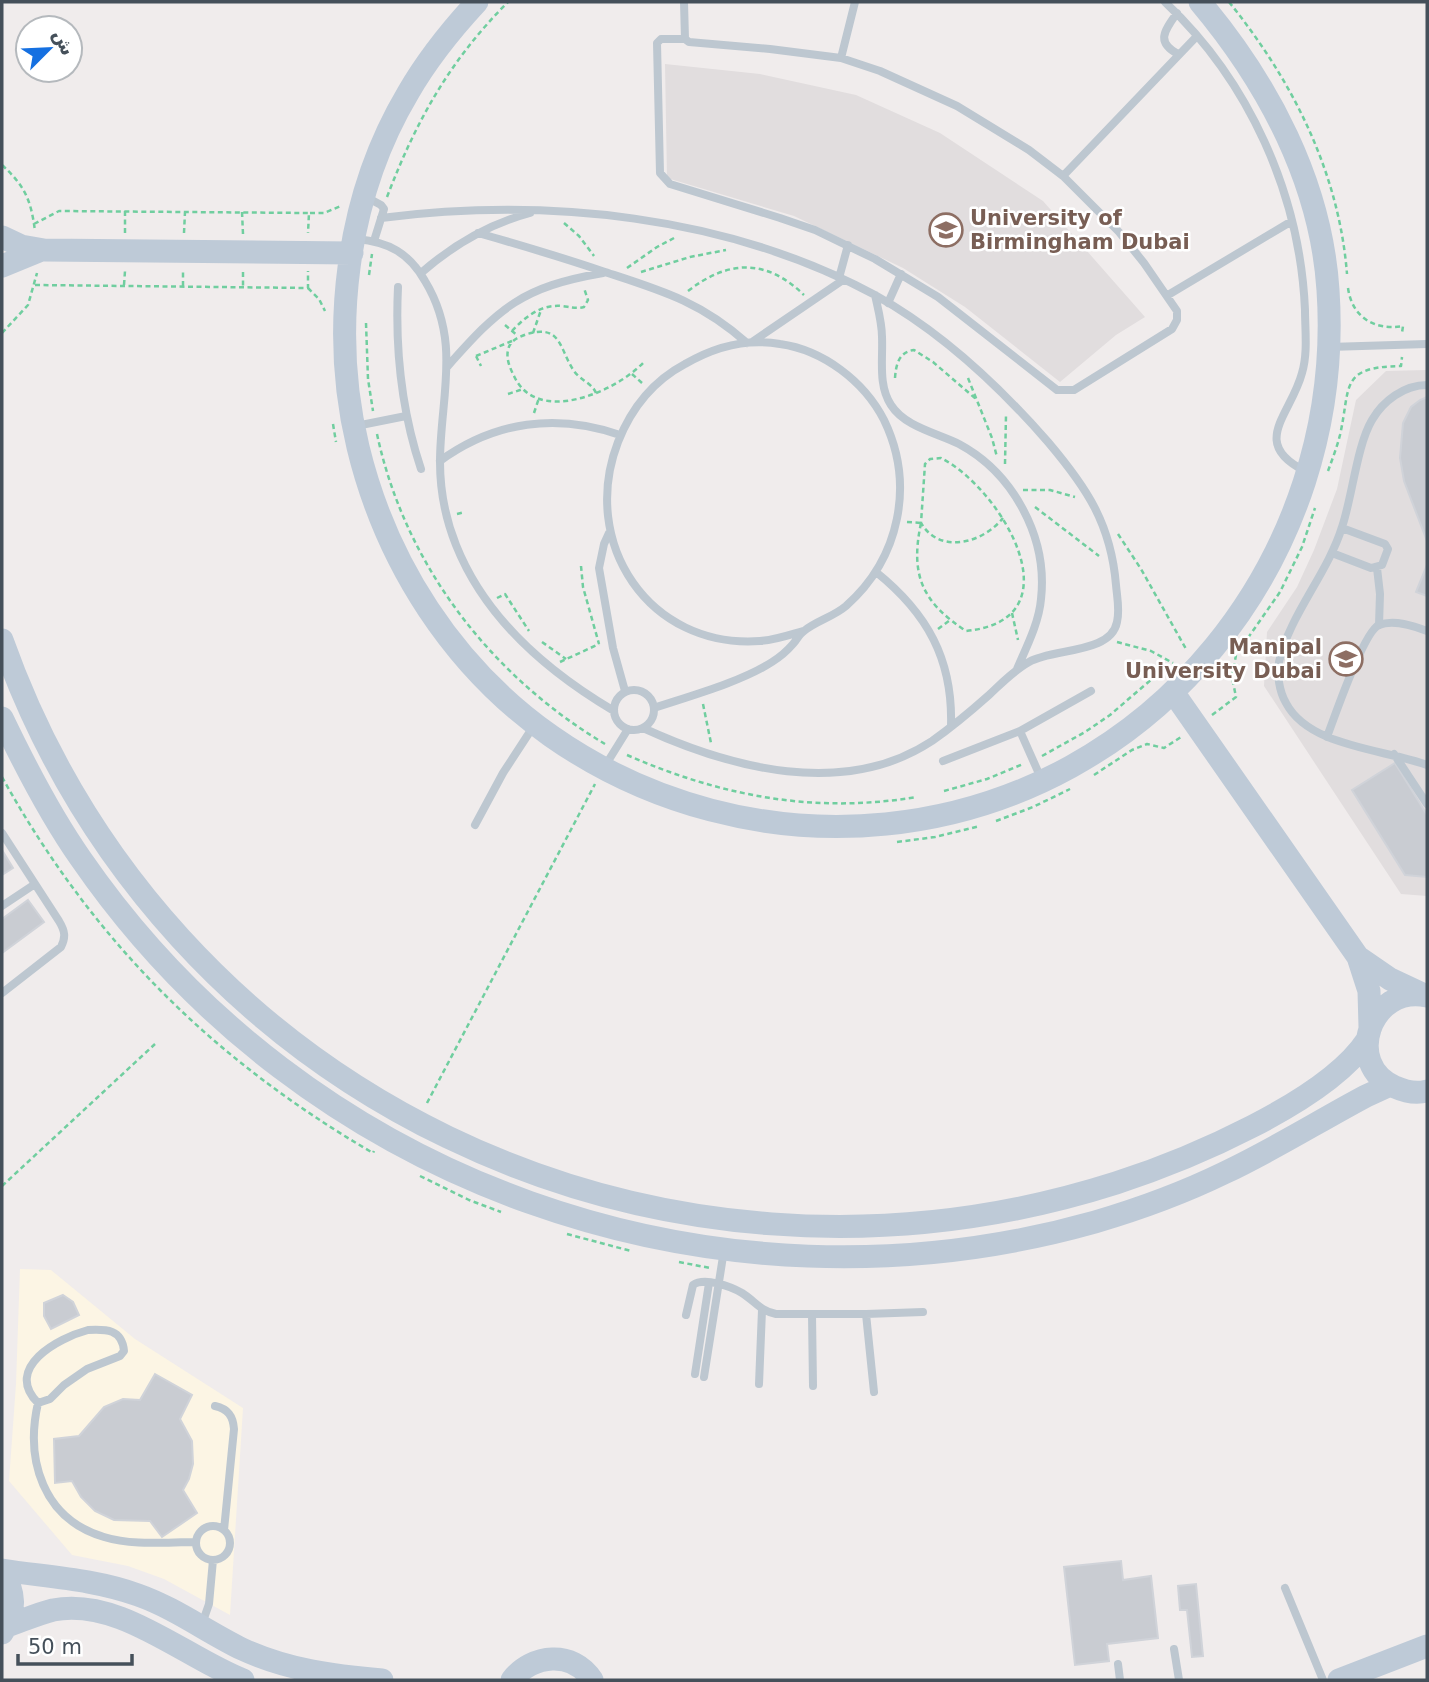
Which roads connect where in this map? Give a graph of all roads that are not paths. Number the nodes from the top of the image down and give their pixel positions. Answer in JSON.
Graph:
{"nodes":[{"id":1,"x":477,"y":2,"type":"edge"},
{"id":2,"x":684,"y":2,"type":"edge"},
{"id":3,"x":855,"y":2,"type":"edge"},
{"id":4,"x":1165,"y":2,"type":"edge"},
{"id":5,"x":1200,"y":2,"type":"edge"},
{"id":6,"x":1177,"y":13,"type":"junction"},
{"id":7,"x":1198,"y":36,"type":"junction"},
{"id":8,"x":685,"y":39,"type":"junction"},
{"id":9,"x":1178,"y":54,"type":"junction"},
{"id":10,"x":841,"y":58,"type":"junction"},
{"id":11,"x":1063,"y":176,"type":"junction"},
{"id":12,"x":374,"y":202,"type":"junction"},
{"id":13,"x":543,"y":211,"type":"junction"},
{"id":14,"x":381,"y":218,"type":"junction"},
{"id":15,"x":1292,"y":221,"type":"junction"},
{"id":16,"x":478,"y":233,"type":"junction"},
{"id":17,"x":2,"y":237,"type":"edge"},
{"id":18,"x":360,"y":244,"type":"junction"},
{"id":19,"x":848,"y":245,"type":"junction"},
{"id":20,"x":40,"y":250,"type":"junction"},
{"id":21,"x":2,"y":266,"type":"edge"},
{"id":22,"x":606,"y":272,"type":"junction"},
{"id":23,"x":421,"y":273,"type":"junction"},
{"id":24,"x":901,"y":274,"type":"junction"},
{"id":25,"x":841,"y":279,"type":"junction"},
{"id":26,"x":398,"y":287,"type":"dead end"},
{"id":27,"x":876,"y":295,"type":"junction"},
{"id":28,"x":1168,"y":295,"type":"junction"},
{"id":29,"x":888,"y":303,"type":"junction"},
{"id":30,"x":749,"y":342,"type":"junction"},
{"id":31,"x":1427,"y":344,"type":"edge"},
{"id":32,"x":1329,"y":348,"type":"junction"},
{"id":33,"x":447,"y":367,"type":"junction"},
{"id":34,"x":1427,"y":385,"type":"edge"},
{"id":35,"x":406,"y":416,"type":"junction"},
{"id":36,"x":353,"y":426,"type":"junction"},
{"id":37,"x":621,"y":435,"type":"junction"},
{"id":38,"x":440,"y":461,"type":"junction"},
{"id":39,"x":421,"y":469,"type":"dead end"},
{"id":40,"x":1317,"y":473,"type":"junction"},
{"id":41,"x":1342,"y":528,"type":"junction"},
{"id":42,"x":609,"y":533,"type":"junction"},
{"id":43,"x":1332,"y":553,"type":"junction"},
{"id":44,"x":1377,"y":568,"type":"junction"},
{"id":45,"x":876,"y":572,"type":"junction"},
{"id":46,"x":1379,"y":625,"type":"junction"},
{"id":47,"x":803,"y":631,"type":"junction"},
{"id":48,"x":1427,"y":631,"type":"edge"},
{"id":49,"x":2,"y":640,"type":"edge"},
{"id":50,"x":1017,"y":670,"type":"junction"},
{"id":51,"x":1181,"y":685,"type":"junction"},
{"id":52,"x":625,"y":691,"type":"junction"},
{"id":53,"x":1091,"y":691,"type":"dead end"},
{"id":54,"x":654,"y":708,"type":"junction"},
{"id":55,"x":614,"y":711,"type":"junction"},
{"id":56,"x":535,"y":724,"type":"junction"},
{"id":57,"x":3,"y":726,"type":"edge"},
{"id":58,"x":951,"y":726,"type":"junction"},
{"id":59,"x":643,"y":728,"type":"junction"},
{"id":60,"x":628,"y":729,"type":"junction"},
{"id":61,"x":1020,"y":732,"type":"junction"},
{"id":62,"x":1327,"y":737,"type":"junction"},
{"id":63,"x":1394,"y":754,"type":"junction"},
{"id":64,"x":943,"y":761,"type":"dead end"},
{"id":65,"x":1427,"y":765,"type":"edge"},
{"id":66,"x":594,"y":777,"type":"junction"},
{"id":67,"x":1043,"y":782,"type":"junction"},
{"id":68,"x":1427,"y":804,"type":"edge"},
{"id":69,"x":475,"y":825,"type":"dead end"},
{"id":70,"x":2,"y":834,"type":"edge"},
{"id":71,"x":35,"y":884,"type":"junction"},
{"id":72,"x":2,"y":906,"type":"edge"},
{"id":73,"x":1358,"y":957,"type":"junction"},
{"id":74,"x":2,"y":993,"type":"edge"},
{"id":75,"x":1426,"y":995,"type":"edge"},
{"id":76,"x":1369,"y":1034,"type":"junction"},
{"id":77,"x":1390,"y":1085,"type":"junction"},
{"id":78,"x":1426,"y":1093,"type":"edge"},
{"id":79,"x":724,"y":1250,"type":"junction"},
{"id":80,"x":713,"y":1284,"type":"junction"},
{"id":81,"x":762,"y":1310,"type":"junction"},
{"id":82,"x":923,"y":1311,"type":"dead end"},
{"id":83,"x":866,"y":1314,"type":"junction"},
{"id":84,"x":686,"y":1315,"type":"dead end"},
{"id":85,"x":812,"y":1315,"type":"junction"},
{"id":86,"x":699,"y":1376,"type":"dead end"},
{"id":87,"x":759,"y":1384,"type":"dead end"},
{"id":88,"x":813,"y":1387,"type":"dead end"},
{"id":89,"x":874,"y":1392,"type":"dead end"},
{"id":90,"x":38,"y":1403,"type":"junction"},
{"id":91,"x":215,"y":1406,"type":"dead end"},
{"id":92,"x":224,"y":1530,"type":"junction"},
{"id":93,"x":196,"y":1542,"type":"junction"},
{"id":94,"x":213,"y":1560,"type":"junction"},
{"id":95,"x":2,"y":1570,"type":"edge"},
{"id":96,"x":1285,"y":1588,"type":"dead end"},
{"id":97,"x":200,"y":1627,"type":"junction"},
{"id":98,"x":4,"y":1629,"type":"edge"},
{"id":99,"x":1427,"y":1646,"type":"edge"},
{"id":100,"x":1174,"y":1649,"type":"dead end"},
{"id":101,"x":1118,"y":1664,"type":"dead end"},
{"id":102,"x":243,"y":1680,"type":"edge"},
{"id":103,"x":383,"y":1680,"type":"edge"},
{"id":104,"x":511,"y":1680,"type":"edge"},
{"id":105,"x":592,"y":1680,"type":"edge"},
{"id":106,"x":1120,"y":1680,"type":"edge"},
{"id":107,"x":1179,"y":1680,"type":"edge"},
{"id":108,"x":1322,"y":1680,"type":"edge"},
{"id":109,"x":1339,"y":1680,"type":"edge"}],
"edges":[{"from":1,"to":12,"type":"street"},
{"from":2,"to":8,"type":"lane"},
{"from":3,"to":10,"type":"lane"},
{"from":4,"to":6,"type":"lane"},
{"from":5,"to":32,"type":"street"},
{"from":6,"to":7,"type":"lane"},
{"from":6,"to":9,"type":"lane"},
{"from":7,"to":9,"type":"lane"},
{"from":7,"to":15,"type":"lane"},
{"from":8,"to":10,"type":"lane"},
{"from":8,"to":19,"type":"lane"},
{"from":9,"to":11,"type":"lane"},
{"from":10,"to":11,"type":"lane"},
{"from":11,"to":28,"type":"lane"},
{"from":12,"to":14,"type":"lane"},
{"from":12,"to":18,"type":"street"},
{"from":13,"to":14,"type":"lane"},
{"from":13,"to":16,"type":"lane"},
{"from":13,"to":25,"type":"lane"},
{"from":14,"to":18,"type":"lane"},
{"from":15,"to":28,"type":"lane"},
{"from":15,"to":40,"type":"lane"},
{"from":16,"to":22,"type":"lane"},
{"from":16,"to":23,"type":"lane"},
{"from":17,"to":20,"type":"street"},
{"from":18,"to":20,"type":"street"},
{"from":18,"to":23,"type":"lane"},
{"from":18,"to":36,"type":"street"},
{"from":19,"to":24,"type":"lane"},
{"from":19,"to":25,"type":"lane"},
{"from":20,"to":21,"type":"street"},
{"from":22,"to":30,"type":"lane"},
{"from":22,"to":33,"type":"lane"},
{"from":23,"to":33,"type":"lane"},
{"from":24,"to":28,"type":"lane"},
{"from":24,"to":29,"type":"lane"},
{"from":25,"to":27,"type":"lane"},
{"from":25,"to":30,"type":"lane"},
{"from":26,"to":35,"type":"lane"},
{"from":27,"to":29,"type":"lane"},
{"from":27,"to":50,"type":"lane"},
{"from":29,"to":50,"type":"lane"},
{"from":30,"to":37,"type":"lane"},
{"from":30,"to":45,"type":"lane"},
{"from":31,"to":32,"type":"lane"},
{"from":32,"to":40,"type":"street"},
{"from":33,"to":38,"type":"lane"},
{"from":34,"to":41,"type":"lane"},
{"from":35,"to":36,"type":"lane"},
{"from":35,"to":39,"type":"lane"},
{"from":36,"to":56,"type":"street"},
{"from":37,"to":38,"type":"lane"},
{"from":37,"to":42,"type":"lane"},
{"from":38,"to":55,"type":"lane"},
{"from":40,"to":51,"type":"street"},
{"from":41,"to":43,"type":"lane"},
{"from":41,"to":44,"type":"lane"},
{"from":42,"to":47,"type":"lane"},
{"from":42,"to":52,"type":"lane"},
{"from":43,"to":44,"type":"lane"},
{"from":43,"to":62,"type":"lane"},
{"from":44,"to":46,"type":"lane"},
{"from":45,"to":47,"type":"lane"},
{"from":45,"to":58,"type":"lane"},
{"from":46,"to":48,"type":"lane"},
{"from":46,"to":62,"type":"lane"},
{"from":47,"to":54,"type":"lane"},
{"from":49,"to":76,"type":"street"},
{"from":50,"to":58,"type":"lane"},
{"from":51,"to":67,"type":"street"},
{"from":51,"to":73,"type":"street"},
{"from":52,"to":54,"type":"lane"},
{"from":52,"to":55,"type":"lane"},
{"from":53,"to":61,"type":"lane"},
{"from":54,"to":59,"type":"lane"},
{"from":55,"to":60,"type":"lane"},
{"from":56,"to":66,"type":"street"},
{"from":56,"to":69,"type":"lane"},
{"from":57,"to":79,"type":"street"},
{"from":58,"to":59,"type":"lane"},
{"from":59,"to":60,"type":"lane"},
{"from":60,"to":66,"type":"lane"},
{"from":61,"to":64,"type":"lane"},
{"from":61,"to":67,"type":"lane"},
{"from":62,"to":63,"type":"lane"},
{"from":63,"to":65,"type":"lane"},
{"from":63,"to":68,"type":"lane"},
{"from":66,"to":67,"type":"street"},
{"from":70,"to":71,"type":"lane"},
{"from":71,"to":72,"type":"lane"},
{"from":71,"to":74,"type":"lane"},
{"from":73,"to":75,"type":"street"},
{"from":73,"to":76,"type":"street"},
{"from":75,"to":76,"type":"street"},
{"from":76,"to":77,"type":"street"},
{"from":77,"to":78,"type":"street"},
{"from":77,"to":79,"type":"street"},
{"from":79,"to":80,"type":"lane"},
{"from":80,"to":81,"type":"lane"},
{"from":80,"to":84,"type":"lane"},
{"from":80,"to":86,"type":"lane"},
{"from":81,"to":85,"type":"lane"},
{"from":81,"to":87,"type":"lane"},
{"from":82,"to":83,"type":"lane"},
{"from":83,"to":85,"type":"lane"},
{"from":83,"to":89,"type":"lane"},
{"from":85,"to":88,"type":"lane"},
{"from":90,"to":90,"type":"lane"},
{"from":90,"to":93,"type":"lane"},
{"from":91,"to":92,"type":"lane"},
{"from":92,"to":93,"type":"lane"},
{"from":92,"to":94,"type":"lane"},
{"from":93,"to":94,"type":"lane"},
{"from":94,"to":97,"type":"lane"},
{"from":95,"to":97,"type":"street"},
{"from":95,"to":98,"type":"street"},
{"from":96,"to":108,"type":"lane"},
{"from":97,"to":103,"type":"street"},
{"from":98,"to":102,"type":"street"},
{"from":99,"to":109,"type":"street"},
{"from":100,"to":107,"type":"lane"},
{"from":101,"to":106,"type":"lane"},
{"from":104,"to":105,"type":"street"}]}
